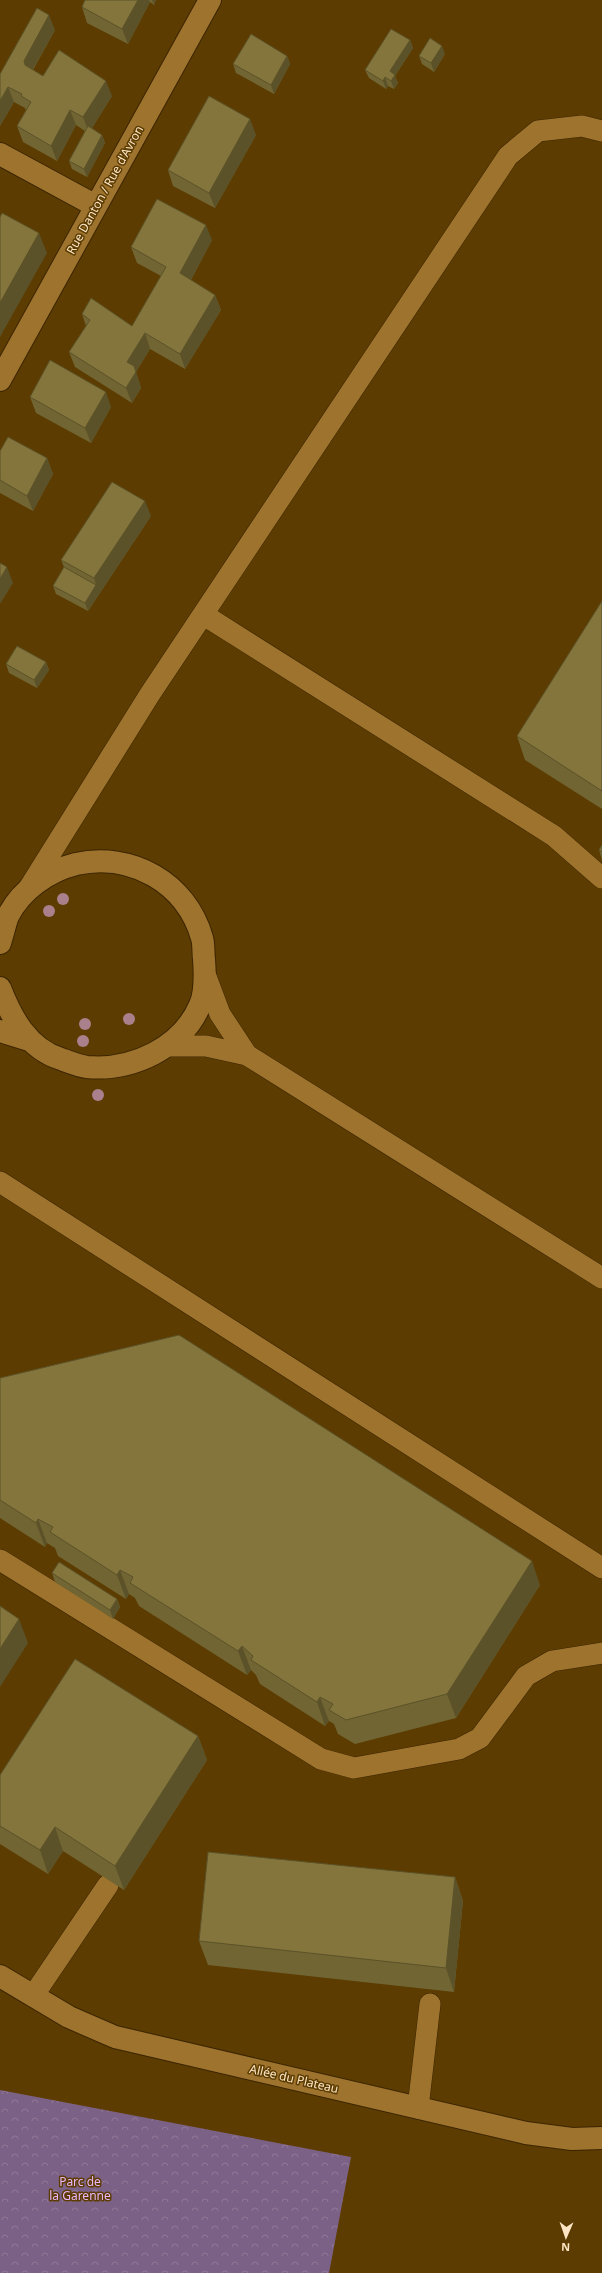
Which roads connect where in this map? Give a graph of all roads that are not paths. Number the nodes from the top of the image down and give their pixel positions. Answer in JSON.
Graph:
{"nodes":[{"id":1,"x":210,"y":0,"type":"edge"},
{"id":2,"x":602,"y":132,"type":"edge"},
{"id":3,"x":0,"y":154,"type":"edge"},
{"id":4,"x":96,"y":206,"type":"junction"},
{"id":5,"x":0,"y":380,"type":"edge"},
{"id":6,"x":204,"y":614,"type":"junction"},
{"id":7,"x":602,"y":878,"type":"edge"},
{"id":8,"x":29,"y":888,"type":"junction"},
{"id":9,"x":4,"y":923,"type":"edge"},
{"id":10,"x":0,"y":943,"type":"edge"},
{"id":11,"x":205,"y":974,"type":"junction"},
{"id":12,"x":0,"y":988,"type":"edge"},
{"id":13,"x":0,"y":1032,"type":"edge"},
{"id":14,"x":29,"y":1040,"type":"junction"},
{"id":15,"x":167,"y":1046,"type":"junction"},
{"id":16,"x":247,"y":1055,"type":"junction"},
{"id":17,"x":0,"y":1182,"type":"edge"},
{"id":18,"x":602,"y":1278,"type":"edge"},
{"id":19,"x":0,"y":1560,"type":"edge"},
{"id":20,"x":602,"y":1568,"type":"edge"},
{"id":21,"x":602,"y":1652,"type":"edge"},
{"id":22,"x":108,"y":1885,"type":"edge"},
{"id":23,"x":0,"y":1976,"type":"edge"},
{"id":24,"x":33,"y":1996,"type":"junction"},
{"id":25,"x":430,"y":2004,"type":"dead end"},
{"id":26,"x":418,"y":2108,"type":"junction"},
{"id":27,"x":602,"y":2138,"type":"edge"}],
"edges":[{"from":1,"to":4,"type":"street","name":"Rue Danton / Rue d'Avron"},
{"from":2,"to":6,"type":"lane"},
{"from":3,"to":4,"type":"street"},
{"from":4,"to":5,"type":"street","name":"Rue Danton / Rue d'Avron"},
{"from":6,"to":7,"type":"lane"},
{"from":6,"to":8,"type":"lane"},
{"from":8,"to":9,"type":"street"},
{"from":8,"to":11,"type":"street"},
{"from":9,"to":10,"type":"street"},
{"from":11,"to":15,"type":"street"},
{"from":11,"to":16,"type":"lane"},
{"from":12,"to":14,"type":"street"},
{"from":13,"to":14,"type":"street"},
{"from":14,"to":15,"type":"street"},
{"from":15,"to":16,"type":"lane"},
{"from":16,"to":18,"type":"lane"},
{"from":17,"to":20,"type":"lane"},
{"from":19,"to":21,"type":"lane"},
{"from":22,"to":24,"type":"lane"},
{"from":23,"to":24,"type":"street","name":"Allée du Plateau"},
{"from":24,"to":26,"type":"street","name":"Allée du Plateau"},
{"from":25,"to":26,"type":"lane"},
{"from":26,"to":27,"type":"street","name":"Allée du Plateau"}]}
